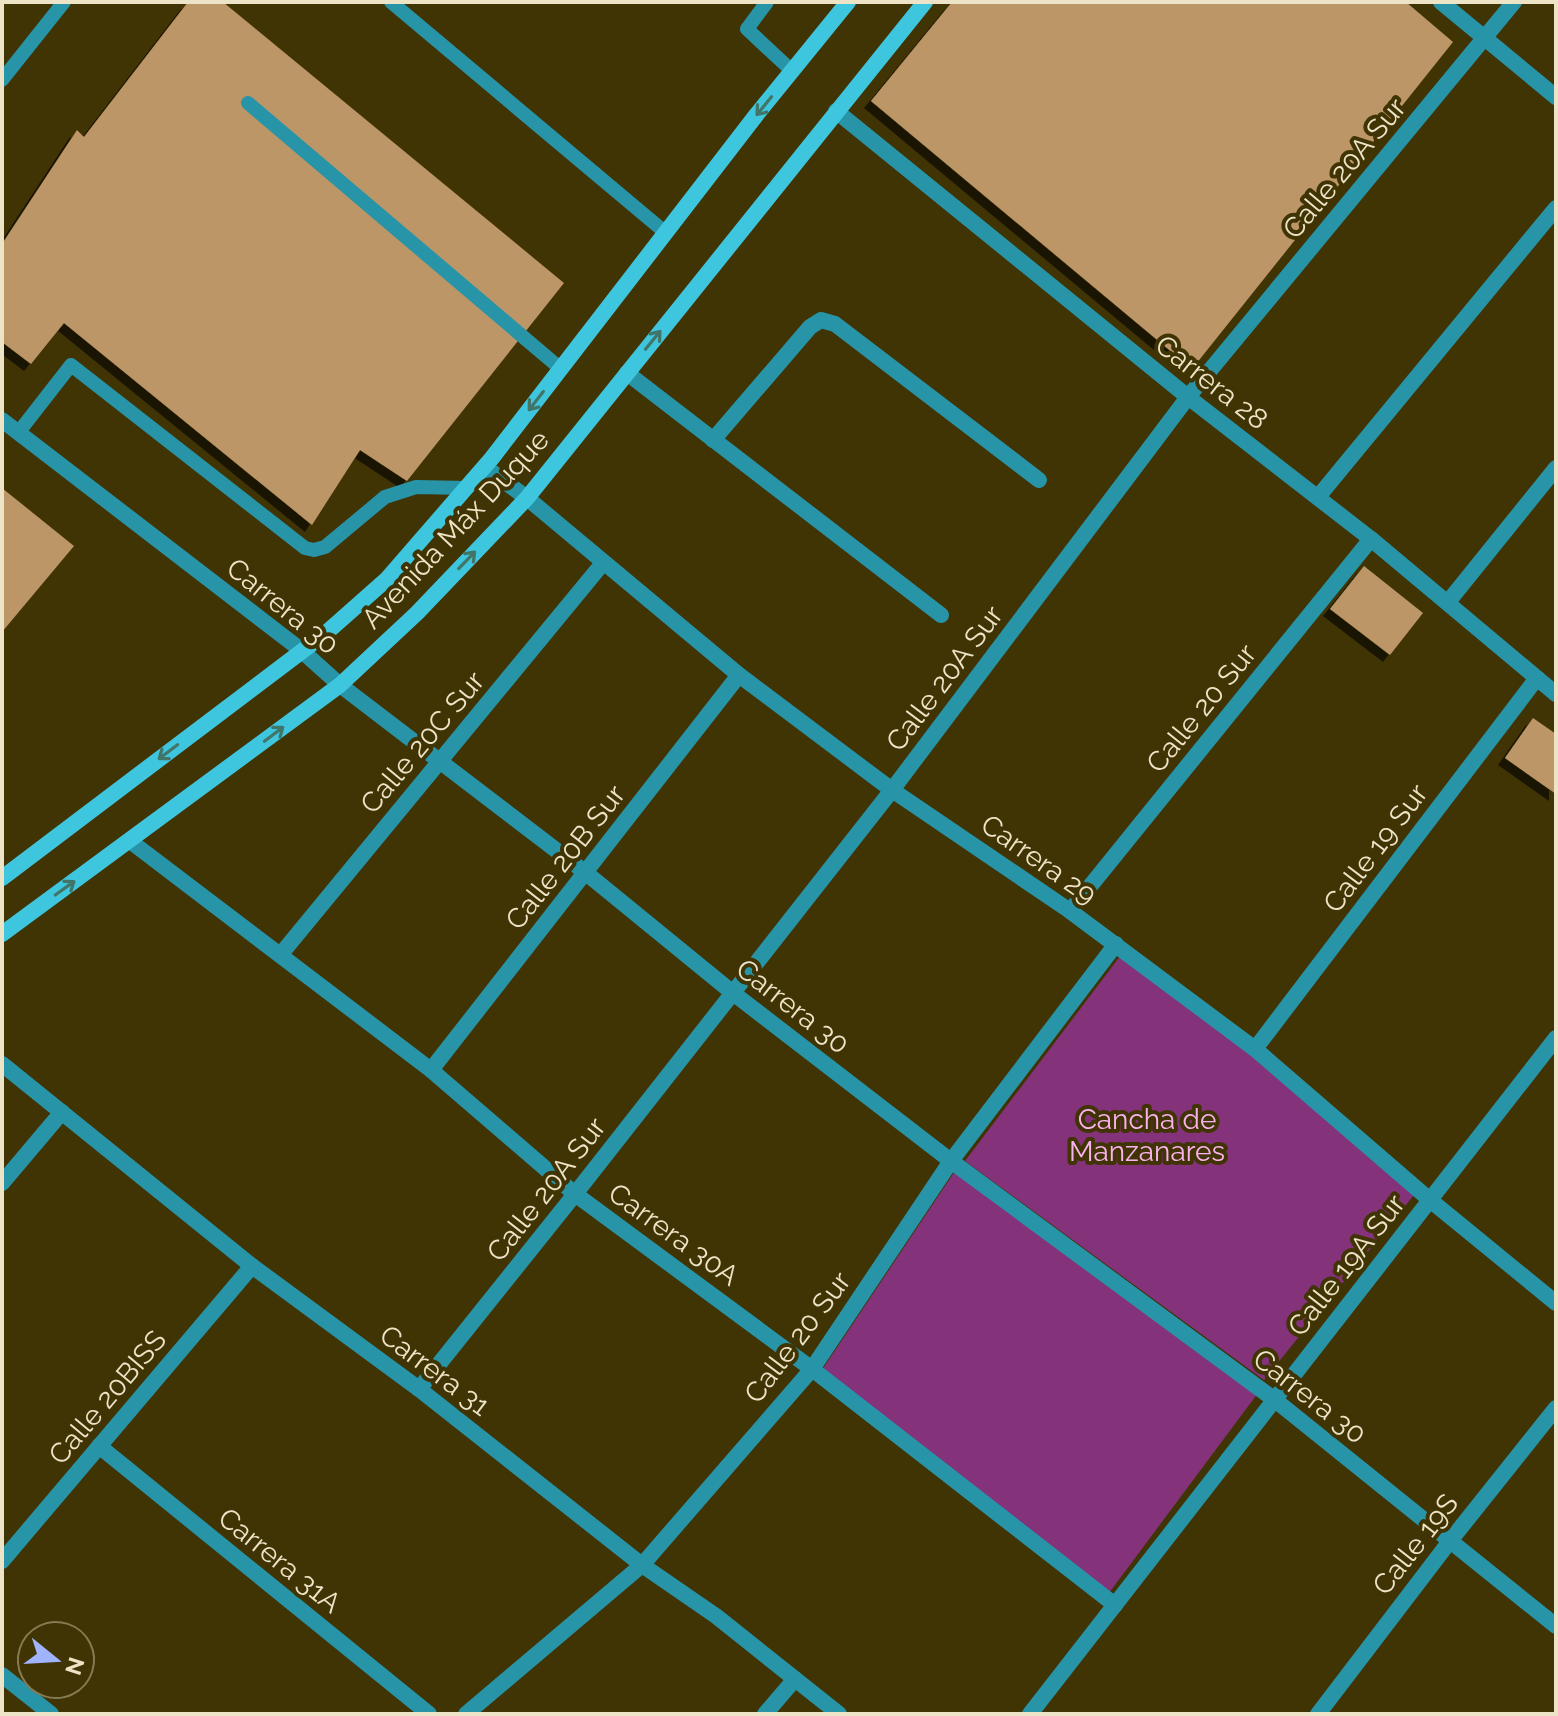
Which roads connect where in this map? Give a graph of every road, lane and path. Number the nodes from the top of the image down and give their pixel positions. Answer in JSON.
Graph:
{"nodes":[{"id":1,"x":64,"y":2,"type":"edge"},
{"id":2,"x":391,"y":2,"type":"edge"},
{"id":3,"x":767,"y":2,"type":"edge"},
{"id":4,"x":848,"y":2,"type":"edge"},
{"id":5,"x":925,"y":2,"type":"edge"},
{"id":6,"x":1441,"y":2,"type":"edge"},
{"id":7,"x":1514,"y":2,"type":"edge"},
{"id":8,"x":1485,"y":38,"type":"junction"},
{"id":9,"x":792,"y":71,"type":"junction"},
{"id":10,"x":2,"y":80,"type":"edge"},
{"id":11,"x":1556,"y":97,"type":"edge"},
{"id":12,"x":248,"y":103,"type":"dead end"},
{"id":13,"x":836,"y":111,"type":"junction"},
{"id":14,"x":1556,"y":208,"type":"edge"},
{"id":15,"x":666,"y":233,"type":"junction"},
{"id":16,"x":561,"y":369,"type":"junction"},
{"id":17,"x":627,"y":373,"type":"junction"},
{"id":18,"x":1188,"y":397,"type":"junction"},
{"id":19,"x":2,"y":420,"type":"edge"},
{"id":20,"x":18,"y":433,"type":"junction"},
{"id":21,"x":713,"y":440,"type":"junction"},
{"id":22,"x":485,"y":467,"type":"junction"},
{"id":23,"x":1556,"y":468,"type":"edge"},
{"id":24,"x":1039,"y":480,"type":"dead end"},
{"id":25,"x":467,"y":488,"type":"junction"},
{"id":26,"x":1318,"y":497,"type":"junction"},
{"id":27,"x":527,"y":498,"type":"junction"},
{"id":28,"x":1371,"y":539,"type":"junction"},
{"id":29,"x":603,"y":563,"type":"junction"},
{"id":30,"x":1448,"y":602,"type":"junction"},
{"id":31,"x":941,"y":615,"type":"dead end"},
{"id":32,"x":301,"y":650,"type":"junction"},
{"id":33,"x":739,"y":675,"type":"junction"},
{"id":34,"x":1537,"y":678,"type":"junction"},
{"id":35,"x":340,"y":685,"type":"junction"},
{"id":36,"x":1556,"y":694,"type":"edge"},
{"id":37,"x":440,"y":761,"type":"junction"},
{"id":38,"x":892,"y":790,"type":"junction"},
{"id":39,"x":130,"y":841,"type":"junction"},
{"id":40,"x":586,"y":873,"type":"junction"},
{"id":41,"x":2,"y":878,"type":"edge"},
{"id":42,"x":1070,"y":911,"type":"junction"},
{"id":43,"x":2,"y":934,"type":"edge"},
{"id":44,"x":1116,"y":944,"type":"junction"},
{"id":45,"x":281,"y":954,"type":"junction"},
{"id":46,"x":733,"y":993,"type":"junction"},
{"id":47,"x":1556,"y":1038,"type":"edge"},
{"id":48,"x":1255,"y":1049,"type":"junction"},
{"id":49,"x":2,"y":1064,"type":"edge"},
{"id":50,"x":431,"y":1070,"type":"junction"},
{"id":51,"x":62,"y":1112,"type":"junction"},
{"id":52,"x":951,"y":1161,"type":"junction"},
{"id":53,"x":2,"y":1183,"type":"edge"},
{"id":54,"x":575,"y":1194,"type":"junction"},
{"id":55,"x":1430,"y":1200,"type":"junction"},
{"id":56,"x":252,"y":1266,"type":"junction"},
{"id":57,"x":1556,"y":1303,"type":"edge"},
{"id":58,"x":812,"y":1369,"type":"junction"},
{"id":59,"x":419,"y":1389,"type":"junction"},
{"id":60,"x":1275,"y":1400,"type":"junction"},
{"id":61,"x":1556,"y":1408,"type":"edge"},
{"id":62,"x":99,"y":1446,"type":"junction"},
{"id":63,"x":1450,"y":1541,"type":"junction"},
{"id":64,"x":2,"y":1561,"type":"edge"},
{"id":65,"x":642,"y":1565,"type":"junction"},
{"id":66,"x":1115,"y":1605,"type":"junction"},
{"id":67,"x":1556,"y":1626,"type":"edge"},
{"id":68,"x":2,"y":1675,"type":"edge"},
{"id":69,"x":795,"y":1679,"type":"junction"},
{"id":70,"x":51,"y":1714,"type":"edge"},
{"id":71,"x":429,"y":1714,"type":"edge"},
{"id":72,"x":466,"y":1714,"type":"edge"},
{"id":73,"x":765,"y":1714,"type":"edge"},
{"id":74,"x":839,"y":1714,"type":"edge"},
{"id":75,"x":1030,"y":1714,"type":"edge"},
{"id":76,"x":1318,"y":1714,"type":"edge"}],
"edges":[{"from":1,"to":10,"type":"lane"},
{"from":2,"to":15,"type":"lane"},
{"from":3,"to":9,"type":"lane"},
{"from":4,"to":9,"type":"main road","name":"Avenida Máx Duque"},
{"from":5,"to":13,"type":"main road","name":"Avenida Máx Duque"},
{"from":6,"to":8,"type":"street"},
{"from":7,"to":8,"type":"street","name":"Calle 20A Sur"},
{"from":8,"to":11,"type":"street"},
{"from":8,"to":18,"type":"street","name":"Calle 20A Sur"},
{"from":9,"to":15,"type":"main road","name":"Avenida Máx Duque","one_way":true},
{"from":12,"to":16,"type":"lane"},
{"from":17,"to":13,"type":"main road","name":"Avenida Máx Duque","one_way":true},
{"from":13,"to":18,"type":"street","name":"Carrera 28"},
{"from":14,"to":26,"type":"street"},
{"from":15,"to":16,"type":"main road","name":"Avenida Máx Duque"},
{"from":16,"to":22,"type":"main road","name":"Avenida Máx Duque","one_way":true},
{"from":17,"to":21,"type":"street"},
{"from":17,"to":27,"type":"main road","name":"Avenida Máx Duque"},
{"from":18,"to":26,"type":"street","name":"Carrera 28"},
{"from":18,"to":38,"type":"street","name":"Calle 20A Sur"},
{"from":19,"to":20,"type":"street","name":"Carrera 30"},
{"from":20,"to":25,"type":"lane"},
{"from":20,"to":32,"type":"street","name":"Carrera 30"},
{"from":21,"to":24,"type":"street"},
{"from":21,"to":31,"type":"street"},
{"from":22,"to":25,"type":"main road","name":"Avenida Máx Duque"},
{"from":22,"to":27,"type":"street","name":"Carrera 29"},
{"from":23,"to":30,"type":"street"},
{"from":25,"to":32,"type":"main road","name":"Avenida Máx Duque"},
{"from":26,"to":28,"type":"street","name":"Carrera 28"},
{"from":27,"to":29,"type":"street","name":"Carrera 29"},
{"from":35,"to":27,"type":"main road","name":"Avenida Máx Duque","one_way":true},
{"from":28,"to":30,"type":"street","name":"Carrera 28"},
{"from":28,"to":42,"type":"street","name":"Calle 20 Sur"},
{"from":29,"to":33,"type":"street","name":"Carrera 29"},
{"from":29,"to":37,"type":"street","name":"Calle 20C Sur"},
{"from":30,"to":34,"type":"street","name":"Carrera 28"},
{"from":32,"to":35,"type":"street","name":"Carrera 30"},
{"from":32,"to":41,"type":"main road","name":"Avenida Máx Duque","one_way":true},
{"from":33,"to":38,"type":"street","name":"Carrera 29"},
{"from":33,"to":40,"type":"street","name":"Calle 20B Sur"},
{"from":34,"to":36,"type":"street","name":"Carrera 28"},
{"from":34,"to":48,"type":"street","name":"Calle 19 Sur"},
{"from":35,"to":37,"type":"street","name":"Carrera 30"},
{"from":39,"to":35,"type":"main road","name":"Avenida Máx Duque","one_way":true},
{"from":37,"to":40,"type":"street","name":"Carrera 30"},
{"from":37,"to":45,"type":"street","name":"Calle 20C Sur"},
{"from":38,"to":42,"type":"street","name":"Carrera 29"},
{"from":38,"to":46,"type":"street","name":"Calle 20A Sur"},
{"from":43,"to":39,"type":"main road","name":"Avenida Máx Duque","one_way":true},
{"from":39,"to":45,"type":"street","name":"Carrera 30A"},
{"from":40,"to":46,"type":"street","name":"Carrera 30"},
{"from":40,"to":50,"type":"street","name":"Calle 20B Sur"},
{"from":42,"to":44,"type":"street","name":"Carrera 29"},
{"from":44,"to":48,"type":"street","name":"Carrera 29"},
{"from":44,"to":52,"type":"street","name":"Calle 20 Sur"},
{"from":45,"to":50,"type":"street","name":"Carrera 30A"},
{"from":46,"to":52,"type":"street","name":"Carrera 30"},
{"from":46,"to":54,"type":"street","name":"Calle 20A Sur"},
{"from":47,"to":55,"type":"street","name":"Calle 19A Sur"},
{"from":48,"to":55,"type":"street","name":"Carrera 29"},
{"from":49,"to":51,"type":"street","name":"Carrera 31"},
{"from":50,"to":54,"type":"street","name":"Carrera 30A"},
{"from":51,"to":53,"type":"street"},
{"from":51,"to":56,"type":"street","name":"Carrera 31"},
{"from":52,"to":58,"type":"street","name":"Calle 20 Sur"},
{"from":52,"to":60,"type":"street","name":"Carrera 30"},
{"from":54,"to":58,"type":"street","name":"Carrera 30A"},
{"from":54,"to":59,"type":"street","name":"Calle 20A Sur"},
{"from":55,"to":57,"type":"street","name":"Carrera 29"},
{"from":55,"to":60,"type":"street","name":"Calle 19A Sur"},
{"from":56,"to":59,"type":"street","name":"Carrera 31"},
{"from":56,"to":62,"type":"street","name":"Calle 20BISS"},
{"from":58,"to":65,"type":"street","name":"Calle 20 Sur"},
{"from":58,"to":66,"type":"street","name":"Carrera 30A"},
{"from":59,"to":65,"type":"street","name":"Carrera 31"},
{"from":60,"to":63,"type":"street","name":"Carrera 30"},
{"from":60,"to":66,"type":"street","name":"Calle 19A Sur"},
{"from":61,"to":63,"type":"street","name":"Calle 19S"},
{"from":62,"to":64,"type":"street","name":"Calle 20BISS"},
{"from":62,"to":71,"type":"street","name":"Carrera 31A"},
{"from":63,"to":67,"type":"street","name":"Carrera 30"},
{"from":63,"to":76,"type":"street","name":"Calle 19S"},
{"from":65,"to":69,"type":"street","name":"Carrera 31"},
{"from":65,"to":72,"type":"street","name":"Calle 20 Sur"},
{"from":66,"to":75,"type":"street","name":"Calle 19A Sur"},
{"from":68,"to":70,"type":"street"},
{"from":69,"to":73,"type":"street"},
{"from":69,"to":74,"type":"street","name":"Carrera 31"}]}
